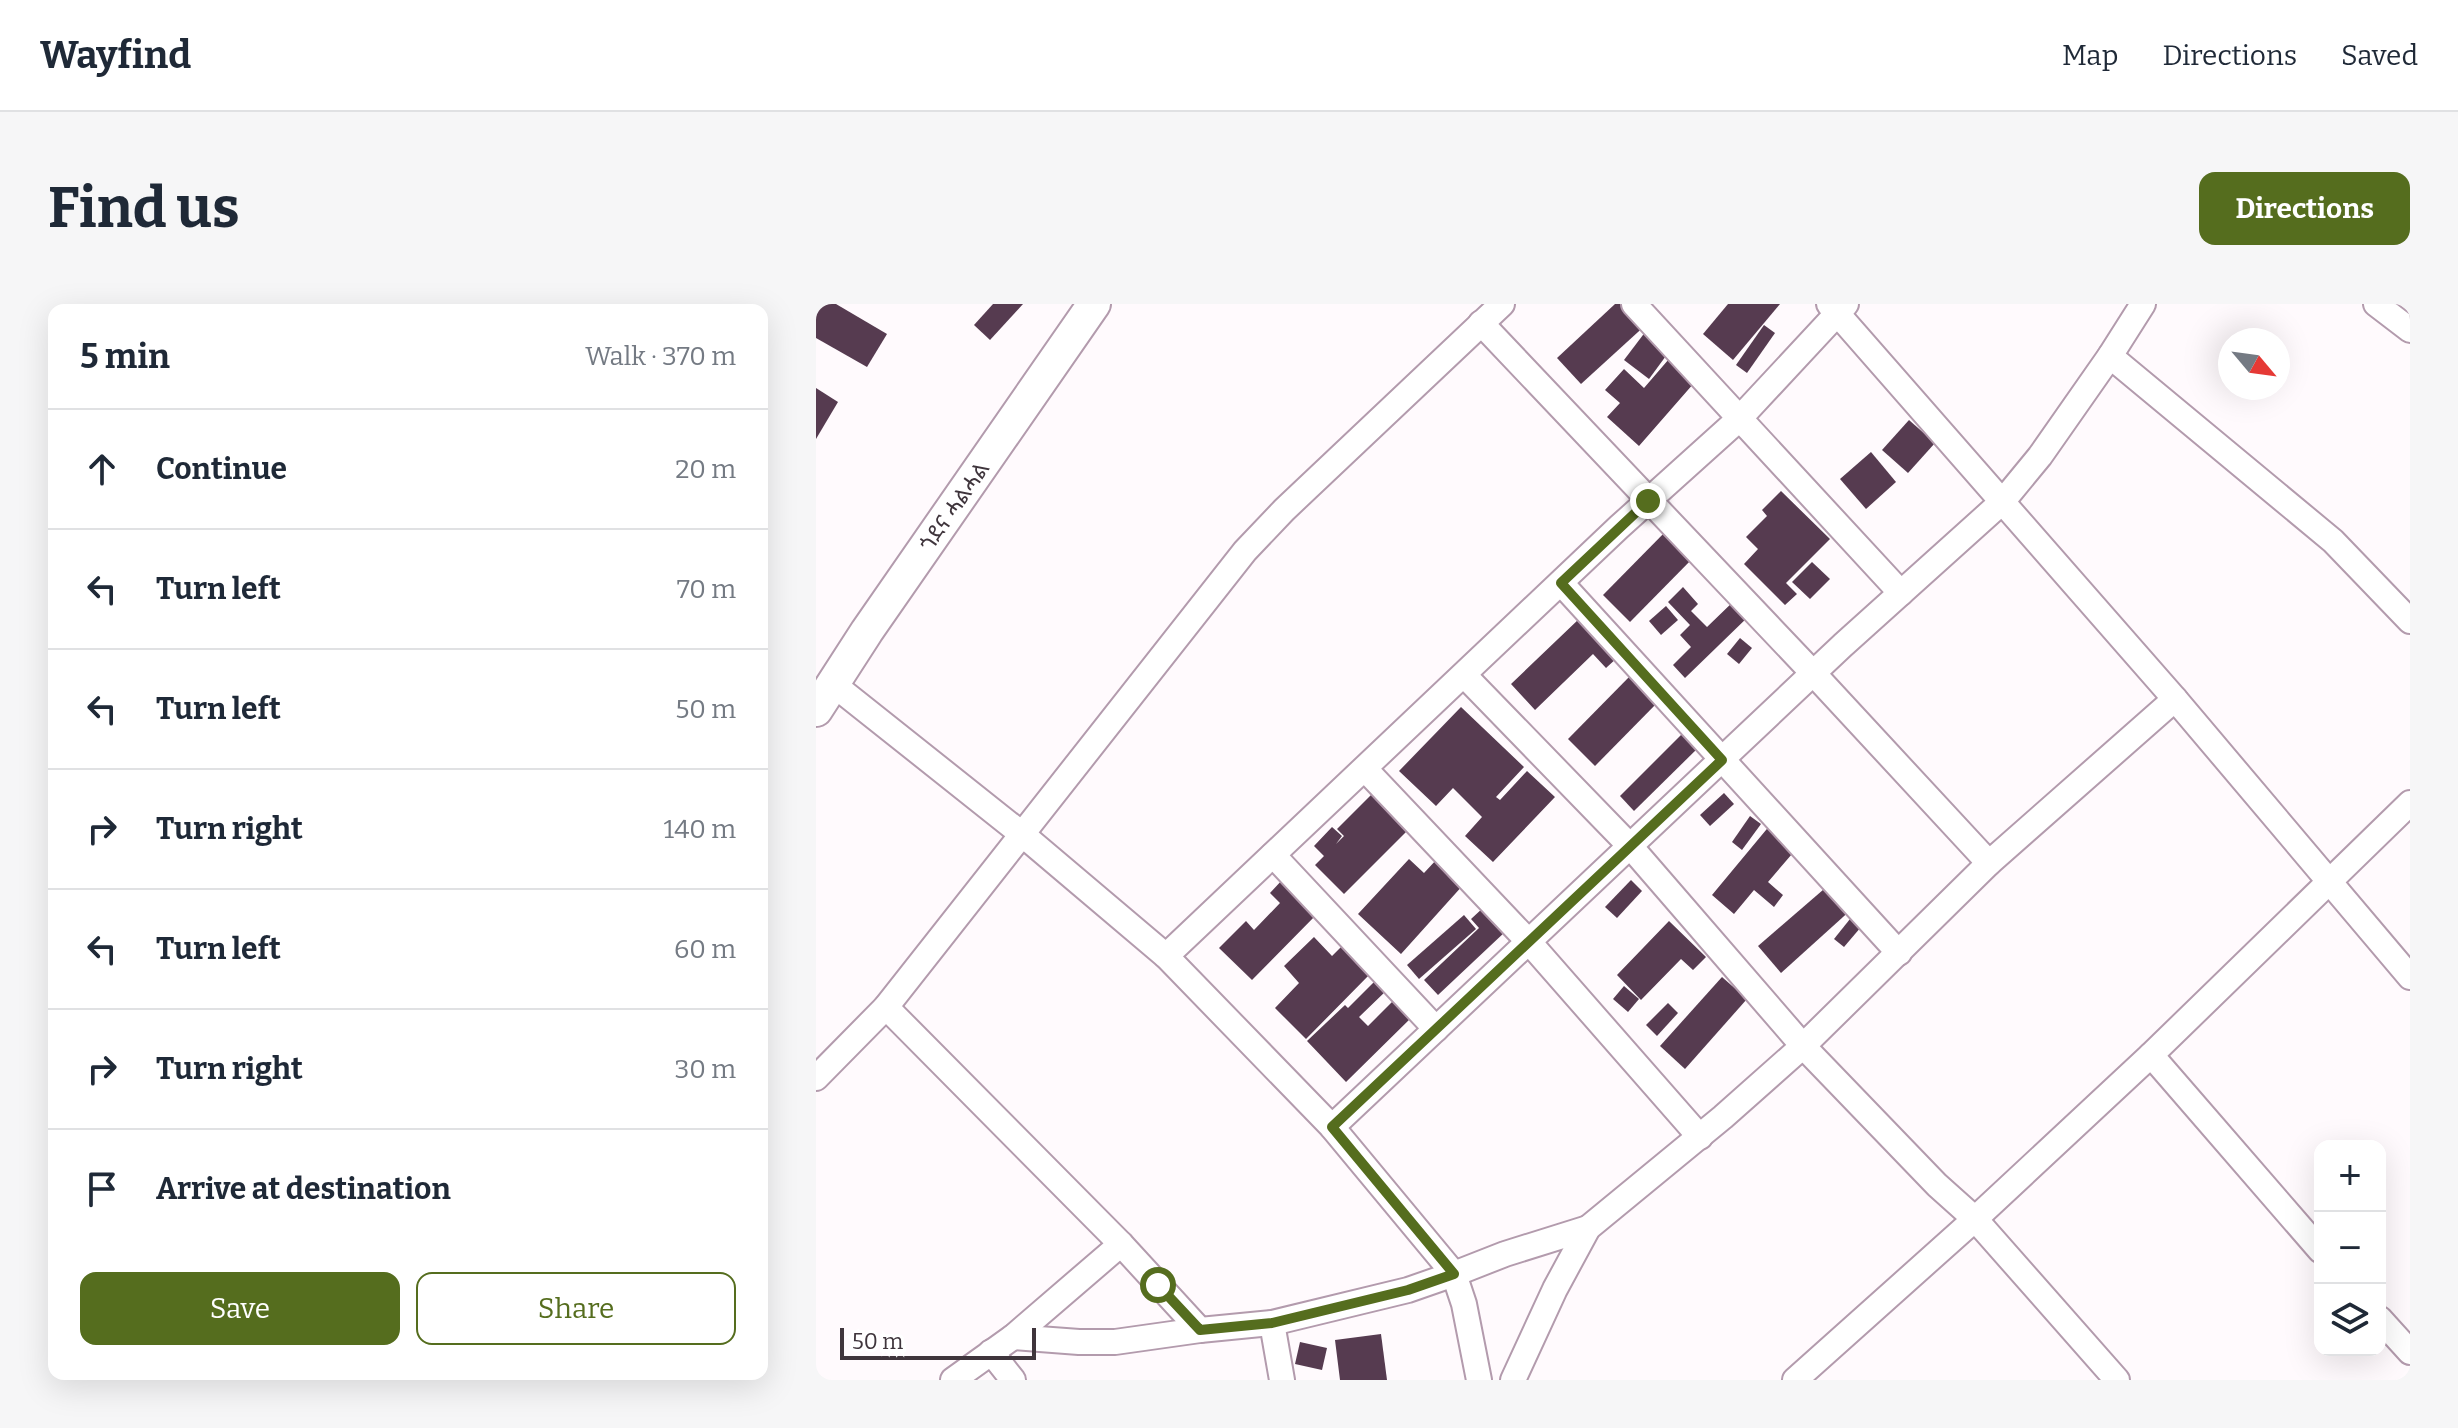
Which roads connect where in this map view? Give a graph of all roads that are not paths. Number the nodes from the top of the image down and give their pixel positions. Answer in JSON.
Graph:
{"nodes":[{"id":1,"x":1094,"y":304,"type":"edge"},
{"id":2,"x":1502,"y":304,"type":"edge"},
{"id":3,"x":1634,"y":304,"type":"edge"},
{"id":4,"x":2143,"y":304,"type":"edge"},
{"id":5,"x":2376,"y":304,"type":"edge"},
{"id":6,"x":1838,"y":308,"type":"edge"},
{"id":7,"x":1481,"y":323,"type":"junction"},
{"id":8,"x":2410,"y":330,"type":"edge"},
{"id":9,"x":2110,"y":356,"type":"junction"},
{"id":10,"x":1739,"y":419,"type":"junction"},
{"id":11,"x":1648,"y":501,"type":"junction"},
{"id":12,"x":2003,"y":501,"type":"junction"},
{"id":13,"x":1561,"y":583,"type":"junction"},
{"id":14,"x":1901,"y":593,"type":"junction"},
{"id":15,"x":2410,"y":621,"type":"edge"},
{"id":16,"x":1813,"y":673,"type":"junction"},
{"id":17,"x":1464,"y":675,"type":"junction"},
{"id":18,"x":824,"y":697,"type":"edge"},
{"id":19,"x":2175,"y":699,"type":"junction"},
{"id":20,"x":1722,"y":760,"type":"junction"},
{"id":21,"x":1365,"y":769,"type":"junction"},
{"id":22,"x":2410,"y":803,"type":"edge"},
{"id":23,"x":1023,"y":835,"type":"junction"},
{"id":24,"x":1630,"y":846,"type":"junction"},
{"id":25,"x":1273,"y":855,"type":"junction"},
{"id":26,"x":1989,"y":863,"type":"junction"},
{"id":27,"x":2330,"y":880,"type":"junction"},
{"id":28,"x":1529,"y":942,"type":"junction"},
{"id":29,"x":1899,"y":953,"type":"junction"},
{"id":30,"x":1166,"y":956,"type":"junction"},
{"id":31,"x":2410,"y":977,"type":"edge"},
{"id":32,"x":886,"y":1007,"type":"junction"},
{"id":33,"x":1436,"y":1029,"type":"junction"},
{"id":34,"x":1803,"y":1046,"type":"junction"},
{"id":35,"x":2151,"y":1055,"type":"junction"},
{"id":36,"x":816,"y":1078,"type":"edge"},
{"id":37,"x":1332,"y":1127,"type":"junction"},
{"id":38,"x":1700,"y":1137,"type":"junction"},
{"id":39,"x":1975,"y":1219,"type":"junction"},
{"id":40,"x":1588,"y":1228,"type":"junction"},
{"id":41,"x":2314,"y":1243,"type":"edge"},
{"id":42,"x":1121,"y":1244,"type":"junction"},
{"id":43,"x":1454,"y":1274,"type":"junction"},
{"id":44,"x":1272,"y":1323,"type":"junction"},
{"id":45,"x":2386,"y":1326,"type":"edge"},
{"id":46,"x":1200,"y":1330,"type":"junction"},
{"id":47,"x":1013,"y":1337,"type":"junction"},
{"id":48,"x":991,"y":1352,"type":"junction"},
{"id":49,"x":2410,"y":1352,"type":"edge"},
{"id":50,"x":953,"y":1380,"type":"edge"},
{"id":51,"x":1013,"y":1380,"type":"edge"},
{"id":52,"x":1282,"y":1380,"type":"edge"},
{"id":53,"x":1479,"y":1380,"type":"edge"},
{"id":54,"x":1513,"y":1380,"type":"edge"},
{"id":55,"x":1795,"y":1380,"type":"edge"},
{"id":56,"x":2117,"y":1380,"type":"edge"}],
"edges":[{"from":1,"to":18,"type":"street","name":"ጎደና ሓልሓል"},
{"from":2,"to":7,"type":"street"},
{"from":3,"to":10,"type":"street"},
{"from":4,"to":9,"type":"street"},
{"from":5,"to":8,"type":"street"},
{"from":6,"to":10,"type":"street"},
{"from":6,"to":12,"type":"street"},
{"from":7,"to":11,"type":"street"},
{"from":7,"to":23,"type":"street"},
{"from":9,"to":12,"type":"street"},
{"from":9,"to":15,"type":"street"},
{"from":10,"to":11,"type":"street"},
{"from":10,"to":14,"type":"street"},
{"from":11,"to":13,"type":"street"},
{"from":11,"to":16,"type":"street"},
{"from":12,"to":14,"type":"street"},
{"from":12,"to":19,"type":"street"},
{"from":13,"to":17,"type":"street"},
{"from":13,"to":20,"type":"street"},
{"from":14,"to":16,"type":"street"},
{"from":16,"to":20,"type":"street"},
{"from":16,"to":26,"type":"street"},
{"from":17,"to":21,"type":"street"},
{"from":17,"to":24,"type":"street"},
{"from":18,"to":23,"type":"street"},
{"from":19,"to":26,"type":"street"},
{"from":19,"to":27,"type":"street"},
{"from":20,"to":24,"type":"street"},
{"from":20,"to":29,"type":"street"},
{"from":21,"to":25,"type":"street"},
{"from":21,"to":28,"type":"street"},
{"from":22,"to":27,"type":"street"},
{"from":23,"to":30,"type":"street"},
{"from":23,"to":32,"type":"street"},
{"from":24,"to":28,"type":"street"},
{"from":24,"to":34,"type":"street"},
{"from":25,"to":30,"type":"street"},
{"from":25,"to":33,"type":"street"},
{"from":26,"to":29,"type":"street"},
{"from":27,"to":31,"type":"street"},
{"from":27,"to":35,"type":"street"},
{"from":28,"to":33,"type":"street"},
{"from":28,"to":38,"type":"street"},
{"from":29,"to":34,"type":"street"},
{"from":30,"to":37,"type":"street"},
{"from":32,"to":36,"type":"street"},
{"from":32,"to":42,"type":"street"},
{"from":33,"to":37,"type":"street"},
{"from":34,"to":38,"type":"street"},
{"from":34,"to":39,"type":"street"},
{"from":35,"to":39,"type":"street"},
{"from":35,"to":41,"type":"street"},
{"from":37,"to":43,"type":"street"},
{"from":38,"to":40,"type":"street"},
{"from":39,"to":55,"type":"street"},
{"from":39,"to":56,"type":"street"},
{"from":40,"to":43,"type":"street"},
{"from":40,"to":54,"type":"street"},
{"from":42,"to":46,"type":"street"},
{"from":42,"to":47,"type":"street"},
{"from":43,"to":44,"type":"street"},
{"from":43,"to":53,"type":"street"},
{"from":44,"to":46,"type":"street"},
{"from":44,"to":52,"type":"street"},
{"from":45,"to":49,"type":"street"},
{"from":46,"to":47,"type":"street"},
{"from":47,"to":48,"type":"street"},
{"from":48,"to":50,"type":"street"},
{"from":48,"to":51,"type":"street"}]}
